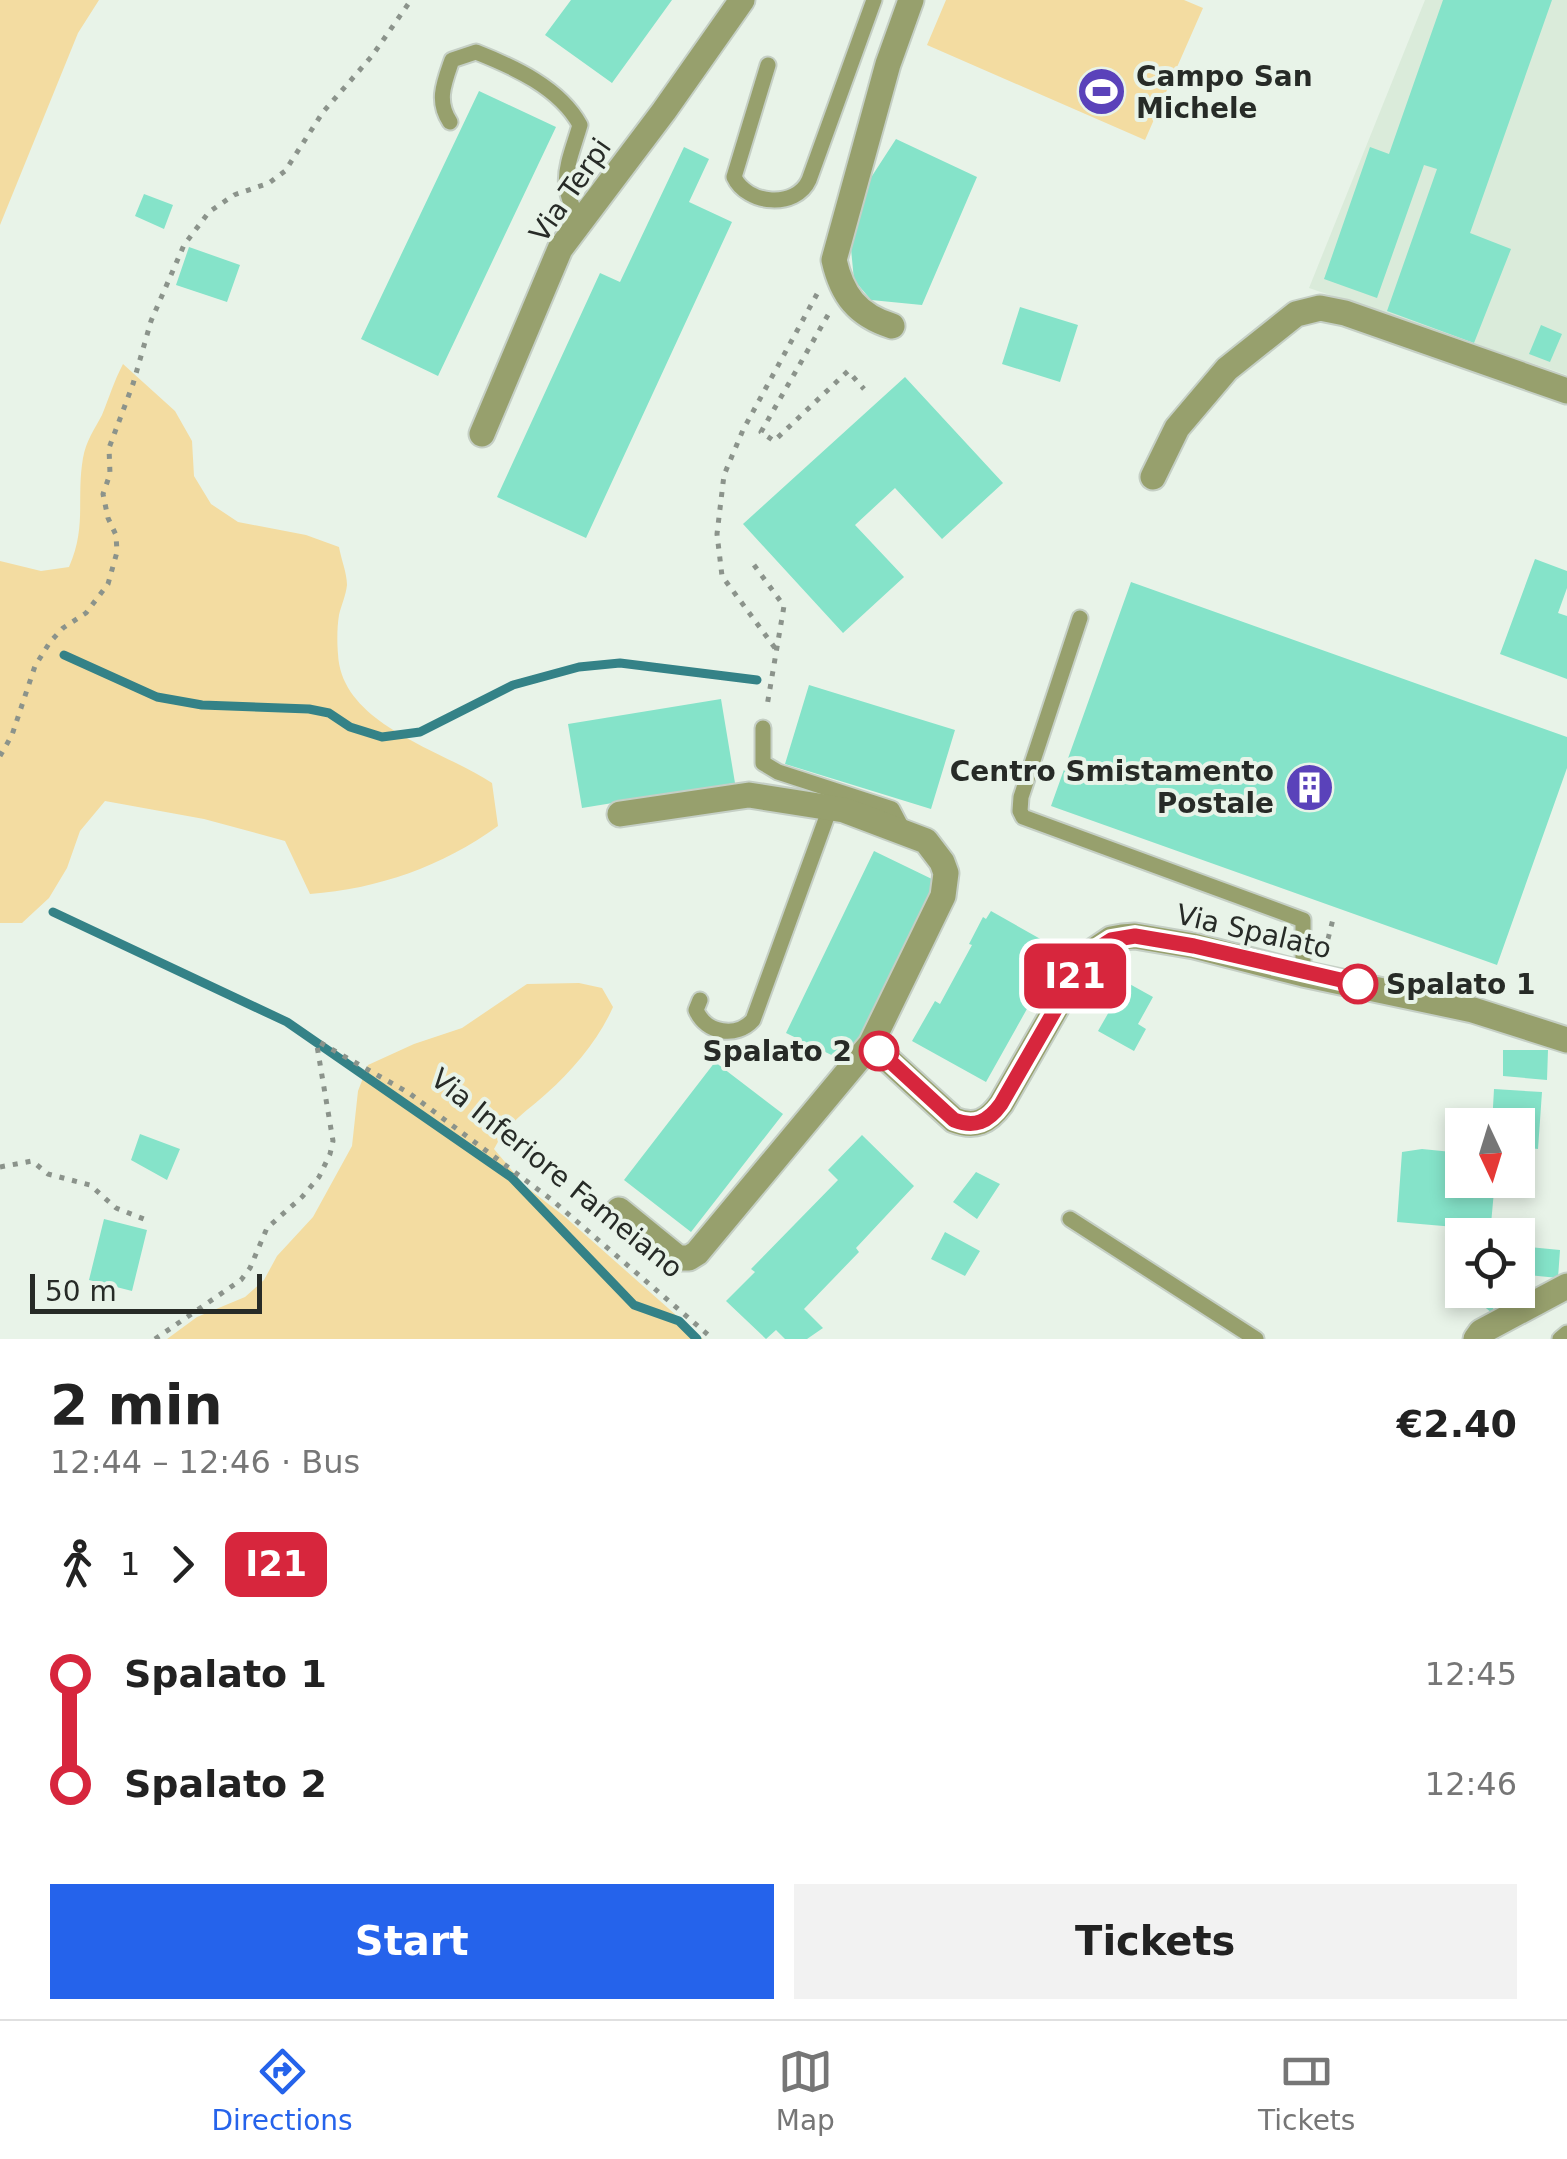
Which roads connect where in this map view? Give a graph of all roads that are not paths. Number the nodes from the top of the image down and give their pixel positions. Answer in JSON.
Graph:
{"nodes":[{"id":1,"x":742,"y":0,"type":"edge"},
{"id":2,"x":874,"y":0,"type":"edge"},
{"id":3,"x":911,"y":0,"type":"edge"},
{"id":4,"x":768,"y":65,"type":"dead end"},
{"id":5,"x":450,"y":122,"type":"dead end"},
{"id":6,"x":580,"y":222,"type":"junction"},
{"id":7,"x":892,"y":326,"type":"dead end"},
{"id":8,"x":1567,"y":391,"type":"edge"},
{"id":9,"x":482,"y":434,"type":"dead end"},
{"id":10,"x":1154,"y":477,"type":"dead end"},
{"id":11,"x":1080,"y":618,"type":"dead end"},
{"id":12,"x":763,"y":728,"type":"road end"},
{"id":13,"x":830,"y":808,"type":"junction"},
{"id":14,"x":620,"y":814,"type":"dead end"},
{"id":15,"x":905,"y":834,"type":"junction"},
{"id":16,"x":1303,"y":974,"type":"junction"},
{"id":17,"x":700,"y":1000,"type":"dead end"},
{"id":18,"x":1567,"y":1040,"type":"edge"},
{"id":19,"x":871,"y":1044,"type":"junction"},
{"id":20,"x":619,"y":1210,"type":"dead end"},
{"id":21,"x":1070,"y":1219,"type":"dead end"},
{"id":22,"x":1567,"y":1286,"type":"edge"},
{"id":23,"x":1567,"y":1333,"type":"edge"},
{"id":24,"x":1256,"y":1339,"type":"edge"},
{"id":25,"x":1476,"y":1339,"type":"edge"},
{"id":26,"x":1560,"y":1339,"type":"edge"}],
"edges":[{"from":1,"to":6,"type":"street","name":"Via Terpi"},
{"from":2,"to":4,"type":"lane"},
{"from":3,"to":7,"type":"street"},
{"from":5,"to":6,"type":"lane"},
{"from":6,"to":9,"type":"street","name":"Via Terpi"},
{"from":8,"to":10,"type":"street"},
{"from":11,"to":16,"type":"lane"},
{"from":12,"to":15,"type":"lane"},
{"from":13,"to":14,"type":"street"},
{"from":13,"to":15,"type":"street"},
{"from":13,"to":17,"type":"lane"},
{"from":15,"to":19,"type":"street"},
{"from":16,"to":18,"type":"street","name":"Via Spalato"},
{"from":16,"to":19,"type":"street","name":"Via Spalato"},
{"from":19,"to":20,"type":"street"},
{"from":21,"to":24,"type":"lane"},
{"from":22,"to":25,"type":"street"},
{"from":23,"to":26,"type":"lane"}]}
